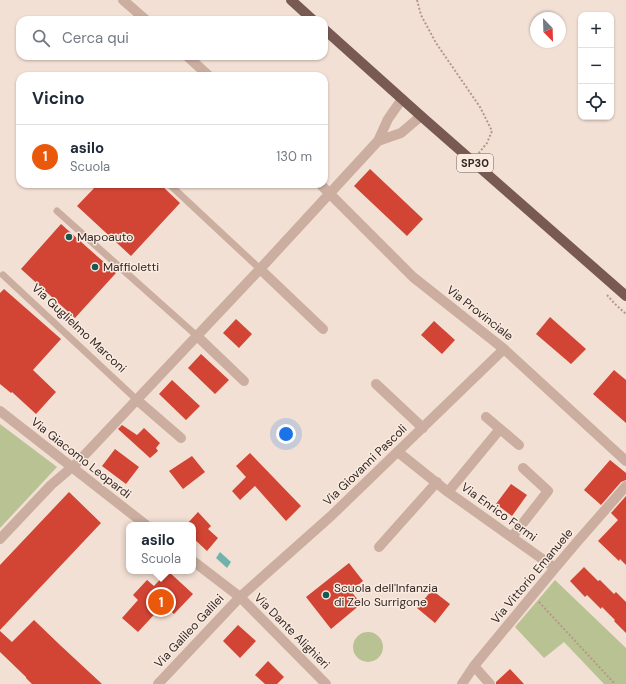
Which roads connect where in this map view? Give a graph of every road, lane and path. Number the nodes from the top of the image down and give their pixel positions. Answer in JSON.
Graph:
{"nodes":[{"id":1,"x":123,"y":0,"type":"edge"},
{"id":2,"x":291,"y":0,"type":"edge"},
{"id":3,"x":417,"y":0,"type":"edge"},
{"id":4,"x":141,"y":16,"type":"edge"},
{"id":5,"x":309,"y":16,"type":"edge"},
{"id":6,"x":328,"y":33,"type":"edge"},
{"id":7,"x":191,"y":60,"type":"edge"},
{"id":8,"x":205,"y":72,"type":"edge"},
{"id":9,"x":402,"y":99,"type":"junction"},
{"id":10,"x":421,"y":116,"type":"junction"},
{"id":11,"x":378,"y":141,"type":"junction"},
{"id":12,"x":472,"y":161,"type":"junction"},
{"id":13,"x":173,"y":188,"type":"edge"},
{"id":14,"x":324,"y":188,"type":"edge"},
{"id":15,"x":330,"y":194,"type":"junction"},
{"id":16,"x":57,"y":211,"type":"dead end"},
{"id":17,"x":260,"y":269,"type":"junction"},
{"id":18,"x":3,"y":275,"type":"dead end"},
{"id":19,"x":626,"y":296,"type":"edge"},
{"id":20,"x":323,"y":329,"type":"dead end"},
{"id":21,"x":197,"y":336,"type":"junction"},
{"id":22,"x":504,"y":349,"type":"junction"},
{"id":23,"x":244,"y":380,"type":"dead end"},
{"id":24,"x":376,"y":384,"type":"dead end"},
{"id":25,"x":137,"y":400,"type":"junction"},
{"id":26,"x":0,"y":411,"type":"edge"},
{"id":27,"x":486,"y":417,"type":"dead end"},
{"id":28,"x":423,"y":428,"type":"junction"},
{"id":29,"x":500,"y":429,"type":"junction"},
{"id":30,"x":181,"y":438,"type":"dead end"},
{"id":31,"x":519,"y":445,"type":"dead end"},
{"id":32,"x":398,"y":452,"type":"junction"},
{"id":33,"x":626,"y":461,"type":"edge"},
{"id":34,"x":72,"y":468,"type":"junction"},
{"id":35,"x":523,"y":468,"type":"dead end"},
{"id":36,"x":437,"y":482,"type":"junction"},
{"id":37,"x":626,"y":486,"type":"edge"},
{"id":38,"x":448,"y":492,"type":"junction"},
{"id":39,"x":142,"y":522,"type":"edge"},
{"id":40,"x":512,"y":537,"type":"junction"},
{"id":41,"x":0,"y":539,"type":"edge"},
{"id":42,"x":379,"y":547,"type":"dead end"},
{"id":43,"x":196,"y":563,"type":"edge"},
{"id":44,"x":555,"y":568,"type":"junction"},
{"id":45,"x":240,"y":596,"type":"junction"},
{"id":46,"x":532,"y":596,"type":"junction"},
{"id":47,"x":474,"y":666,"type":"junction"},
{"id":48,"x":158,"y":684,"type":"edge"},
{"id":49,"x":326,"y":684,"type":"edge"},
{"id":50,"x":462,"y":684,"type":"edge"},
{"id":51,"x":490,"y":684,"type":"edge"},
{"id":52,"x":614,"y":684,"type":"edge"}],
"edges":[{"from":1,"to":4,"type":"street"},
{"from":2,"to":5,"type":"main road"},
{"from":3,"to":12,"type":"path"},
{"from":6,"to":9,"type":"main road","number":"SP30"},
{"from":7,"to":8,"type":"street"},
{"from":9,"to":10,"type":"main road","number":"SP30"},
{"from":9,"to":11,"type":"street"},
{"from":10,"to":11,"type":"street"},
{"from":10,"to":12,"type":"main road","number":"SP30"},
{"from":11,"to":15,"type":"street"},
{"from":12,"to":19,"type":"main road","number":"SP30"},
{"from":13,"to":17,"type":"lane"},
{"from":14,"to":15,"type":"street","name":"Via Provinciale"},
{"from":15,"to":17,"type":"street"},
{"from":15,"to":22,"type":"street","name":"Via Provinciale"},
{"from":16,"to":21,"type":"lane"},
{"from":17,"to":20,"type":"street"},
{"from":17,"to":21,"type":"street"},
{"from":18,"to":25,"type":"lane","name":"Via Guglielmo Marconi"},
{"from":21,"to":23,"type":"street"},
{"from":21,"to":25,"type":"street"},
{"from":22,"to":28,"type":"street","name":"Via Giovanni Pascoli"},
{"from":22,"to":33,"type":"street","name":"Via Provinciale"},
{"from":24,"to":28,"type":"street"},
{"from":25,"to":30,"type":"street"},
{"from":25,"to":34,"type":"street"},
{"from":26,"to":34,"type":"street","name":"Via Giacomo Leopardi"},
{"from":27,"to":29,"type":"street"},
{"from":28,"to":32,"type":"street","name":"Via Giovanni Pascoli"},
{"from":29,"to":31,"type":"street"},
{"from":29,"to":38,"type":"street","name":"Via Enrico Fermi"},
{"from":32,"to":36,"type":"street","name":"Via Enrico Fermi"},
{"from":32,"to":45,"type":"street","name":"Via Giovanni Pascoli"},
{"from":34,"to":39,"type":"street","name":"Via Giacomo Leopardi"},
{"from":34,"to":41,"type":"street"},
{"from":35,"to":40,"type":"street"},
{"from":36,"to":38,"type":"street","name":"Via Enrico Fermi"},
{"from":36,"to":42,"type":"street"},
{"from":37,"to":44,"type":"street","name":"Via Vittorio Emanuele"},
{"from":38,"to":40,"type":"street","name":"Via Enrico Fermi"},
{"from":40,"to":44,"type":"street","name":"Via Enrico Fermi"},
{"from":43,"to":45,"type":"street"},
{"from":44,"to":46,"type":"street","name":"Via Vittorio Emanuele"},
{"from":45,"to":48,"type":"street","name":"Via Galileo Galilei"},
{"from":45,"to":49,"type":"street","name":"Via Dante Alighieri"},
{"from":46,"to":47,"type":"street","name":"Via Vittorio Emanuele"},
{"from":46,"to":52,"type":"path"},
{"from":47,"to":50,"type":"street","name":"Via Vittorio Emanuele"},
{"from":47,"to":51,"type":"street"}]}
